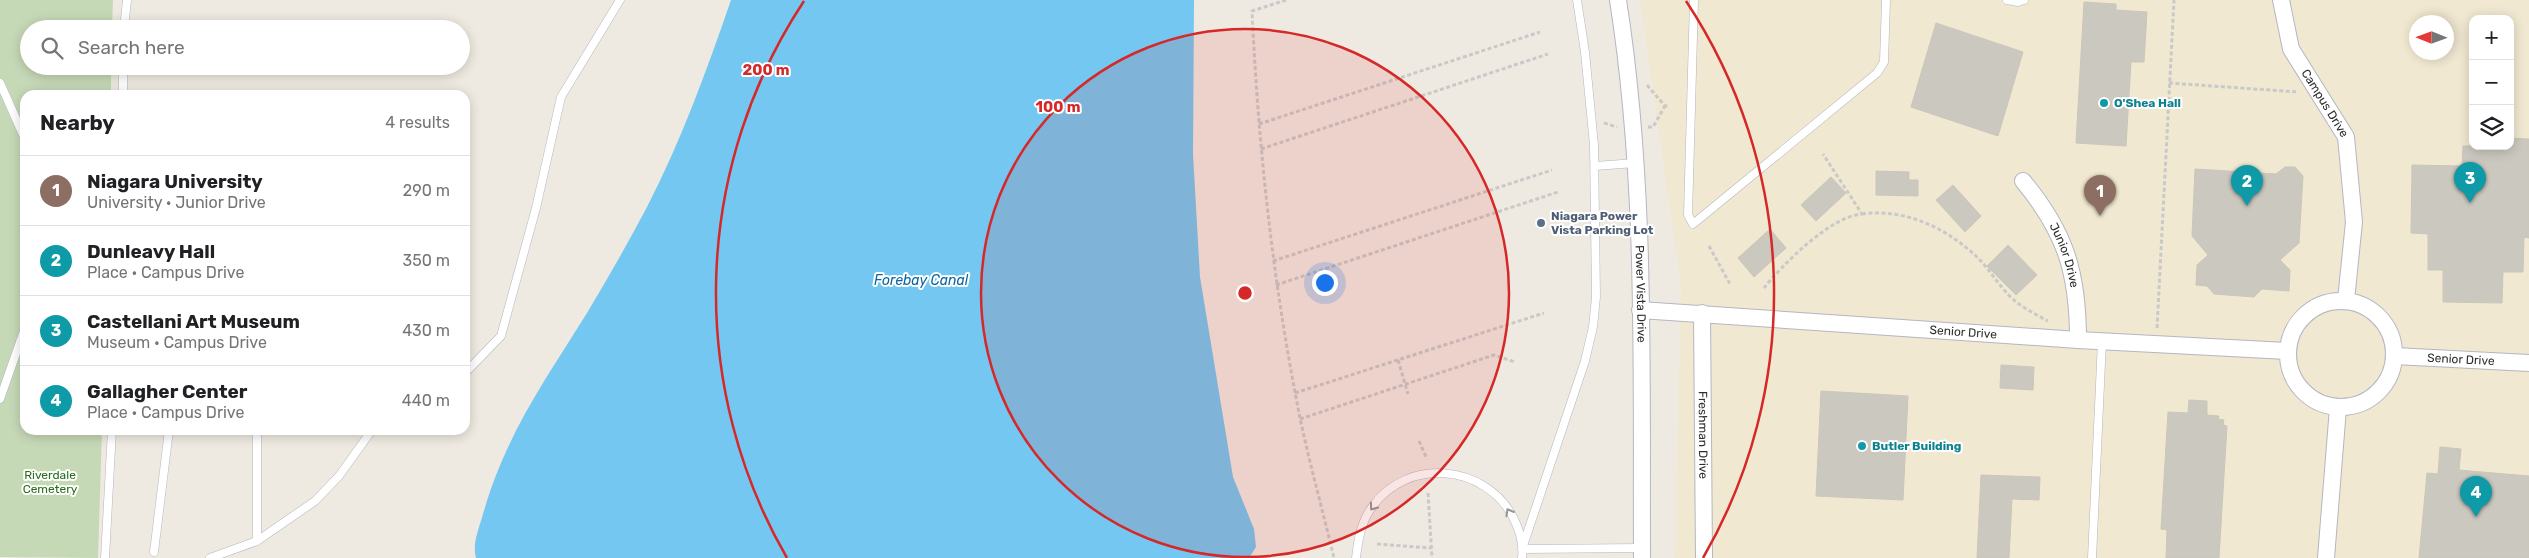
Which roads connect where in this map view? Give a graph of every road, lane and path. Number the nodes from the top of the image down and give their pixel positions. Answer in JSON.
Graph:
{"nodes":[{"id":1,"x":127,"y":0,"type":"edge"},
{"id":2,"x":620,"y":0,"type":"edge"},
{"id":3,"x":1286,"y":0,"type":"edge"},
{"id":4,"x":1577,"y":0,"type":"edge"},
{"id":5,"x":1618,"y":0,"type":"edge"},
{"id":6,"x":1694,"y":0,"type":"edge"},
{"id":7,"x":1886,"y":0,"type":"edge"},
{"id":8,"x":2007,"y":0,"type":"edge"},
{"id":9,"x":2024,"y":0,"type":"edge"},
{"id":10,"x":2174,"y":0,"type":"edge"},
{"id":11,"x":2281,"y":0,"type":"edge"},
{"id":12,"x":125,"y":20,"type":"edge"},
{"id":13,"x":1540,"y":32,"type":"dead end"},
{"id":14,"x":1548,"y":54,"type":"dead end"},
{"id":15,"x":124,"y":75,"type":"edge"},
{"id":16,"x":0,"y":83,"type":"edge"},
{"id":17,"x":2169,"y":83,"type":"junction"},
{"id":18,"x":1647,"y":85,"type":"dead end"},
{"id":19,"x":123,"y":90,"type":"edge"},
{"id":20,"x":2319,"y":94,"type":"junction"},
{"id":21,"x":1603,"y":122,"type":"dead end"},
{"id":22,"x":1259,"y":124,"type":"junction"},
{"id":23,"x":20,"y":128,"type":"edge"},
{"id":24,"x":1643,"y":128,"type":"dead end"},
{"id":25,"x":1622,"y":129,"type":"dead end"},
{"id":26,"x":1261,"y":149,"type":"junction"},
{"id":27,"x":1823,"y":154,"type":"dead end"},
{"id":28,"x":1635,"y":164,"type":"junction"},
{"id":29,"x":1595,"y":166,"type":"junction"},
{"id":30,"x":1552,"y":170,"type":"dead end"},
{"id":31,"x":2023,"y":181,"type":"dead end"},
{"id":32,"x":1558,"y":192,"type":"dead end"},
{"id":33,"x":1862,"y":214,"type":"junction"},
{"id":34,"x":1709,"y":246,"type":"dead end"},
{"id":35,"x":1273,"y":261,"type":"junction"},
{"id":36,"x":1730,"y":284,"type":"dead end"},
{"id":37,"x":1276,"y":285,"type":"junction"},
{"id":38,"x":1764,"y":288,"type":"dead end"},
{"id":39,"x":2346,"y":300,"type":"junction"},
{"id":40,"x":1640,"y":310,"type":"junction"},
{"id":41,"x":1544,"y":313,"type":"dead end"},
{"id":42,"x":1702,"y":313,"type":"junction"},
{"id":43,"x":2054,"y":324,"type":"dead end"},
{"id":44,"x":2157,"y":334,"type":"dead end"},
{"id":45,"x":2078,"y":340,"type":"junction"},
{"id":46,"x":2102,"y":341,"type":"junction"},
{"id":47,"x":20,"y":342,"type":"edge"},
{"id":48,"x":2287,"y":350,"type":"junction"},
{"id":49,"x":2395,"y":356,"type":"junction"},
{"id":50,"x":1398,"y":360,"type":"junction"},
{"id":51,"x":1515,"y":362,"type":"dead end"},
{"id":52,"x":2529,"y":363,"type":"edge"},
{"id":53,"x":470,"y":368,"type":"edge"},
{"id":54,"x":1404,"y":384,"type":"junction"},
{"id":55,"x":1295,"y":393,"type":"junction"},
{"id":56,"x":1408,"y":394,"type":"dead end"},
{"id":57,"x":0,"y":399,"type":"edge"},
{"id":58,"x":2338,"y":408,"type":"junction"},
{"id":59,"x":1300,"y":419,"type":"junction"},
{"id":60,"x":112,"y":435,"type":"edge"},
{"id":61,"x":168,"y":435,"type":"edge"},
{"id":62,"x":257,"y":435,"type":"edge"},
{"id":63,"x":368,"y":435,"type":"edge"},
{"id":64,"x":1419,"y":441,"type":"dead end"},
{"id":65,"x":1427,"y":459,"type":"dead end"},
{"id":66,"x":1428,"y":492,"type":"dead end"},
{"id":67,"x":257,"y":541,"type":"junction"},
{"id":68,"x":1330,"y":542,"type":"junction"},
{"id":69,"x":1337,"y":543,"type":"dead end"},
{"id":70,"x":1377,"y":544,"type":"dead end"},
{"id":71,"x":1431,"y":548,"type":"junction"},
{"id":72,"x":1522,"y":549,"type":"junction"},
{"id":73,"x":154,"y":552,"type":"dead end"},
{"id":74,"x":1642,"y":553,"type":"edge"},
{"id":75,"x":105,"y":558,"type":"edge"},
{"id":76,"x":210,"y":558,"type":"edge"},
{"id":77,"x":1334,"y":558,"type":"edge"},
{"id":78,"x":1356,"y":558,"type":"edge"},
{"id":79,"x":1432,"y":558,"type":"edge"},
{"id":80,"x":1522,"y":558,"type":"edge"},
{"id":81,"x":1704,"y":558,"type":"edge"},
{"id":82,"x":2092,"y":558,"type":"edge"},
{"id":83,"x":2326,"y":558,"type":"edge"}],
"edges":[{"from":1,"to":12,"type":"lane"},
{"from":2,"to":53,"type":"lane"},
{"from":3,"to":22,"type":"path"},
{"from":4,"to":29,"type":"lane"},
{"from":5,"to":28,"type":"street","name":"Power Vista Drive"},
{"from":6,"to":7,"type":"lane"},
{"from":8,"to":9,"type":"lane"},
{"from":10,"to":17,"type":"path"},
{"from":11,"to":20,"type":"street","name":"Campus Drive"},
{"from":13,"to":22,"type":"path"},
{"from":14,"to":26,"type":"path"},
{"from":15,"to":19,"type":"lane"},
{"from":16,"to":23,"type":"lane"},
{"from":17,"to":20,"type":"path"},
{"from":17,"to":44,"type":"path"},
{"from":18,"to":24,"type":"path"},
{"from":20,"to":39,"type":"street","name":"Campus Drive"},
{"from":21,"to":25,"type":"path"},
{"from":22,"to":26,"type":"path"},
{"from":26,"to":35,"type":"path"},
{"from":27,"to":33,"type":"path"},
{"from":28,"to":29,"type":"lane"},
{"from":28,"to":40,"type":"street","name":"Power Vista Drive"},
{"from":29,"to":72,"type":"lane"},
{"from":30,"to":35,"type":"path"},
{"from":31,"to":45,"type":"street","name":"Junior Drive"},
{"from":32,"to":37,"type":"path"},
{"from":33,"to":38,"type":"path"},
{"from":33,"to":43,"type":"path"},
{"from":34,"to":36,"type":"path"},
{"from":35,"to":37,"type":"path"},
{"from":37,"to":55,"type":"path"},
{"from":39,"to":48,"type":"street"},
{"from":39,"to":49,"type":"street"},
{"from":40,"to":42,"type":"street","name":"Senior Drive"},
{"from":40,"to":74,"type":"street","name":"Power Vista Drive"},
{"from":41,"to":50,"type":"path"},
{"from":42,"to":45,"type":"street","name":"Senior Drive"},
{"from":42,"to":81,"type":"street","name":"Freshman Drive"},
{"from":45,"to":46,"type":"street","name":"Senior Drive"},
{"from":46,"to":48,"type":"street","name":"Senior Drive"},
{"from":46,"to":82,"type":"lane"},
{"from":47,"to":57,"type":"lane"},
{"from":48,"to":58,"type":"street"},
{"from":49,"to":52,"type":"street","name":"Senior Drive"},
{"from":49,"to":58,"type":"street"},
{"from":50,"to":54,"type":"path"},
{"from":50,"to":55,"type":"path"},
{"from":51,"to":54,"type":"path"},
{"from":54,"to":56,"type":"path"},
{"from":54,"to":59,"type":"path"},
{"from":55,"to":59,"type":"path"},
{"from":58,"to":83,"type":"street"},
{"from":59,"to":68,"type":"path"},
{"from":60,"to":75,"type":"lane"},
{"from":61,"to":73,"type":"lane"},
{"from":62,"to":67,"type":"lane"},
{"from":63,"to":67,"type":"lane"},
{"from":64,"to":65,"type":"path"},
{"from":66,"to":71,"type":"path"},
{"from":67,"to":76,"type":"lane"},
{"from":68,"to":69,"type":"path"},
{"from":68,"to":77,"type":"path"},
{"from":70,"to":71,"type":"path"},
{"from":71,"to":79,"type":"path"},
{"from":72,"to":74,"type":"lane"},
{"from":72,"to":78,"type":"lane","one_way":true},
{"from":72,"to":80,"type":"lane"}]}
